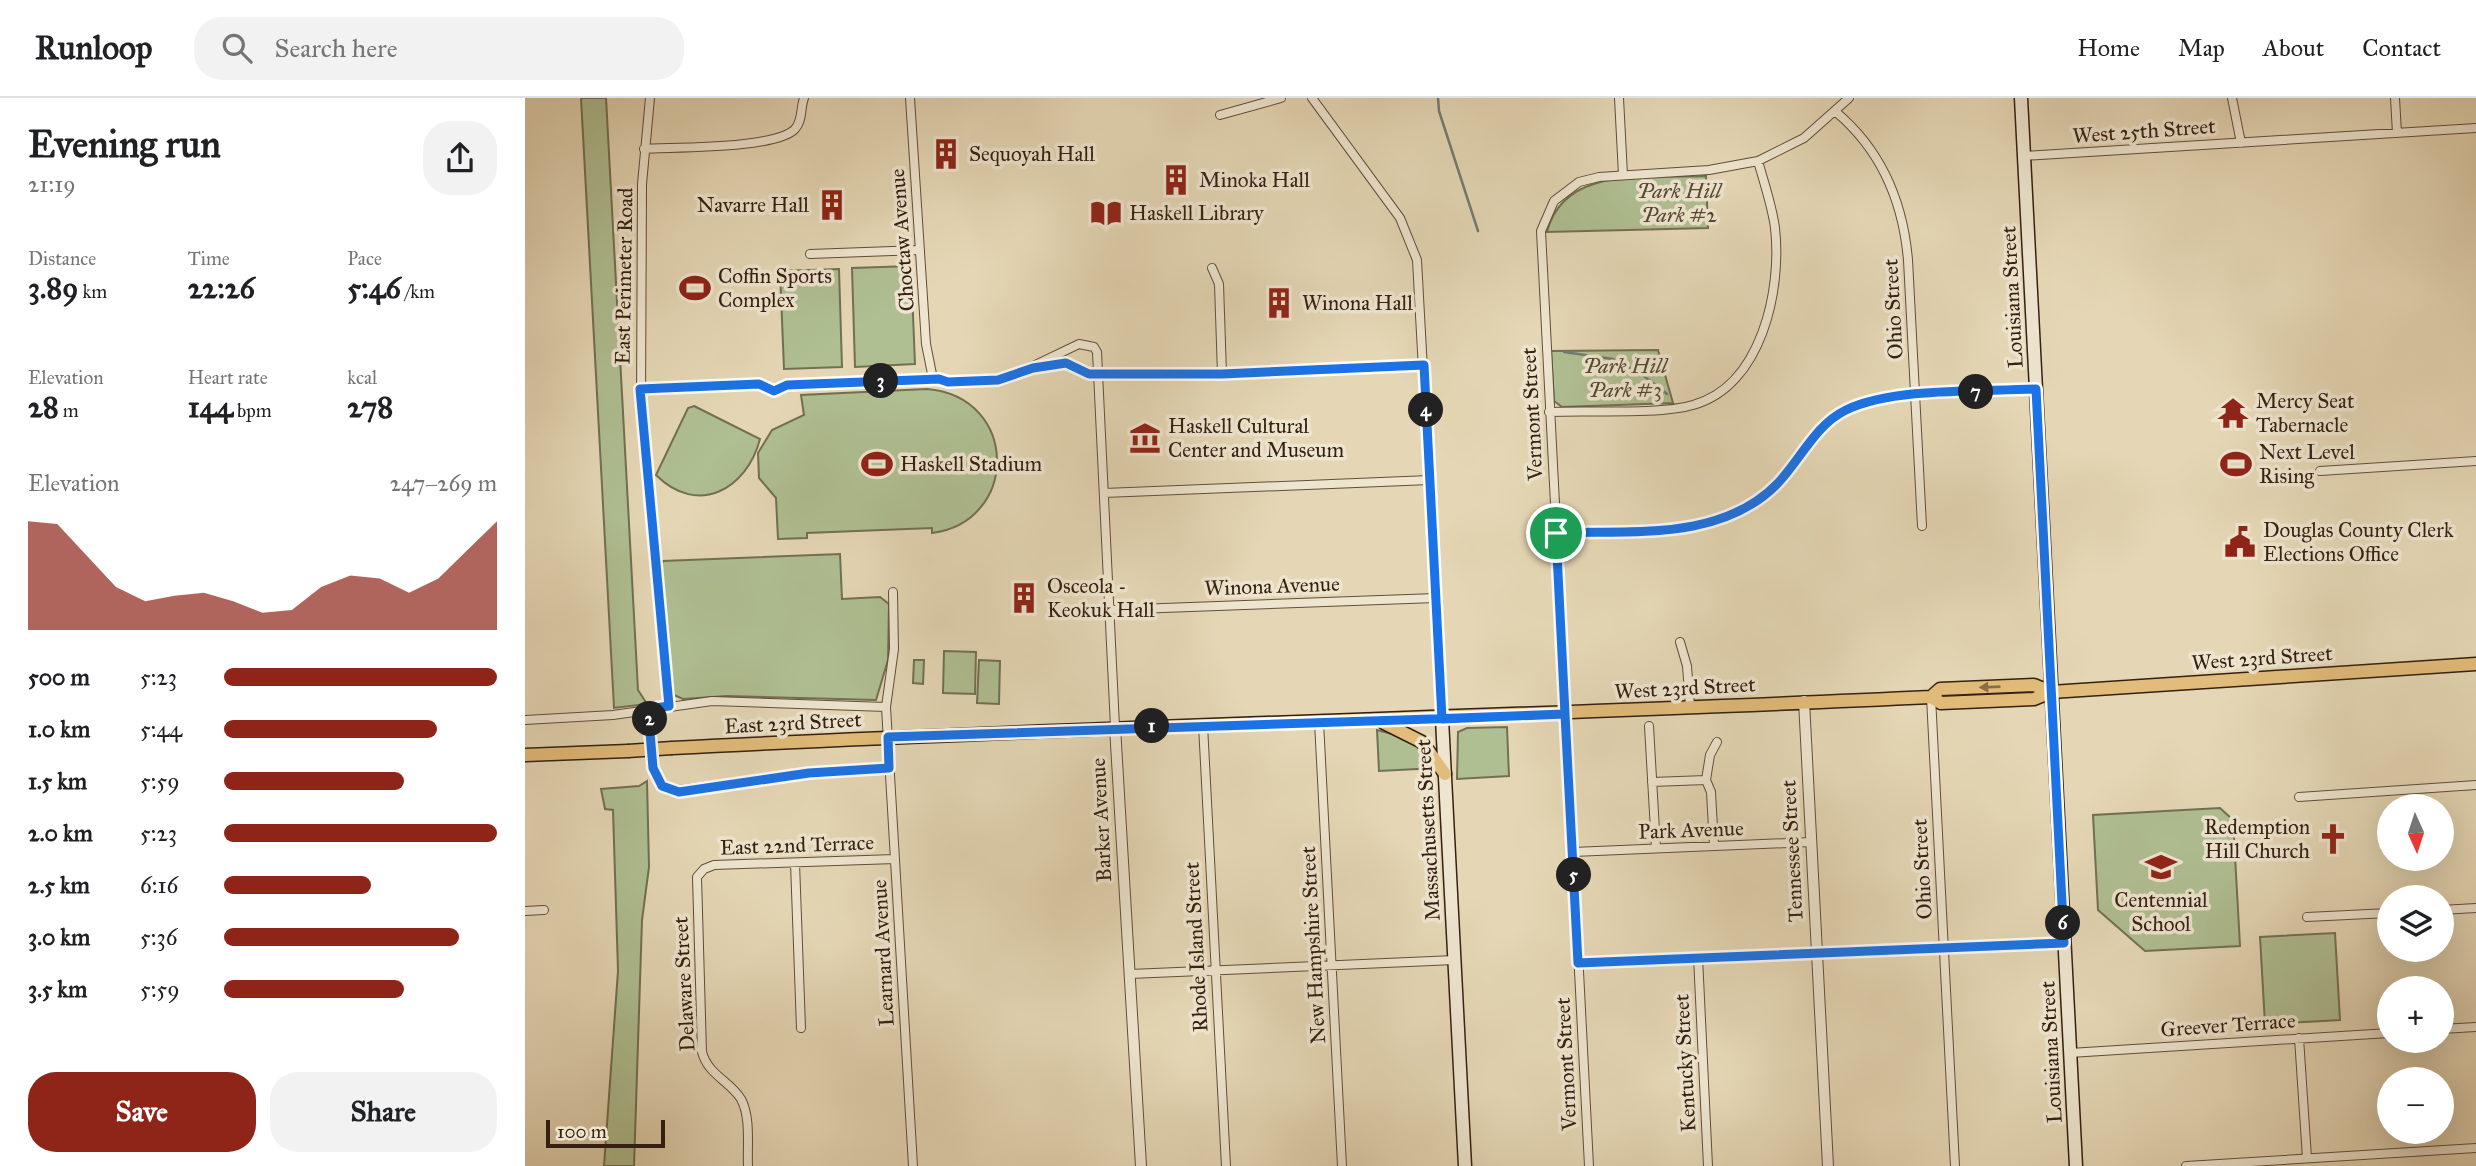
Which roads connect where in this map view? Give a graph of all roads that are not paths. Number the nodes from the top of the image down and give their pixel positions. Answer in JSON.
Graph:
{"nodes":[{"id":1,"x":650,"y":98,"type":"edge"},
{"id":2,"x":804,"y":98,"type":"edge"},
{"id":3,"x":910,"y":98,"type":"edge"},
{"id":4,"x":1281,"y":98,"type":"edge"},
{"id":5,"x":1312,"y":98,"type":"edge"},
{"id":6,"x":1619,"y":98,"type":"edge"},
{"id":7,"x":1849,"y":98,"type":"edge"},
{"id":8,"x":2021,"y":98,"type":"edge"},
{"id":9,"x":2232,"y":98,"type":"edge"},
{"id":10,"x":2395,"y":98,"type":"edge"},
{"id":11,"x":1836,"y":112,"type":"junction"},
{"id":12,"x":1220,"y":115,"type":"dead end"},
{"id":13,"x":2476,"y":128,"type":"edge"},
{"id":14,"x":2397,"y":133,"type":"junction"},
{"id":15,"x":2241,"y":143,"type":"junction"},
{"id":16,"x":644,"y":149,"type":"junction"},
{"id":17,"x":2023,"y":156,"type":"junction"},
{"id":18,"x":1758,"y":161,"type":"junction"},
{"id":19,"x":1623,"y":176,"type":"junction"},
{"id":20,"x":920,"y":250,"type":"junction"},
{"id":21,"x":810,"y":254,"type":"dead end"},
{"id":22,"x":1212,"y":268,"type":"dead end"},
{"id":23,"x":1424,"y":365,"type":"junction"},
{"id":24,"x":1033,"y":368,"type":"junction"},
{"id":25,"x":1098,"y":374,"type":"junction"},
{"id":26,"x":1222,"y":374,"type":"junction"},
{"id":27,"x":933,"y":379,"type":"junction"},
{"id":28,"x":640,"y":389,"type":"junction"},
{"id":29,"x":2036,"y":389,"type":"junction"},
{"id":30,"x":1915,"y":395,"type":"junction"},
{"id":31,"x":1549,"y":412,"type":"junction"},
{"id":32,"x":2476,"y":461,"type":"edge"},
{"id":33,"x":2320,"y":471,"type":"dead end"},
{"id":34,"x":1430,"y":480,"type":"junction"},
{"id":35,"x":1104,"y":493,"type":"junction"},
{"id":36,"x":1922,"y":526,"type":"dead end"},
{"id":37,"x":1556,"y":533,"type":"junction"},
{"id":38,"x":893,"y":592,"type":"dead end"},
{"id":39,"x":1436,"y":598,"type":"junction"},
{"id":40,"x":1109,"y":610,"type":"junction"},
{"id":41,"x":1680,"y":642,"type":"dead end"},
{"id":42,"x":2476,"y":664,"type":"edge"},
{"id":43,"x":2051,"y":692,"type":"junction"},
{"id":44,"x":1931,"y":697,"type":"junction"},
{"id":45,"x":1804,"y":701,"type":"junction"},
{"id":46,"x":669,"y":706,"type":"junction"},
{"id":47,"x":1690,"y":706,"type":"junction"},
{"id":48,"x":886,"y":707,"type":"junction"},
{"id":49,"x":648,"y":709,"type":"junction"},
{"id":50,"x":1565,"y":714,"type":"junction"},
{"id":51,"x":1442,"y":719,"type":"junction"},
{"id":52,"x":525,"y":720,"type":"edge"},
{"id":53,"x":1374,"y":721,"type":"junction"},
{"id":54,"x":1319,"y":722,"type":"junction"},
{"id":55,"x":1203,"y":725,"type":"junction"},
{"id":56,"x":1649,"y":726,"type":"dead end"},
{"id":57,"x":1115,"y":727,"type":"junction"},
{"id":58,"x":888,"y":737,"type":"junction"},
{"id":59,"x":1717,"y":742,"type":"dead end"},
{"id":60,"x":525,"y":755,"type":"edge"},
{"id":61,"x":889,"y":768,"type":"junction"},
{"id":62,"x":1445,"y":774,"type":"junction"},
{"id":63,"x":1706,"y":780,"type":"junction"},
{"id":64,"x":1652,"y":782,"type":"junction"},
{"id":65,"x":2476,"y":785,"type":"edge"},
{"id":66,"x":2299,"y":797,"type":"dead end"},
{"id":67,"x":1811,"y":842,"type":"junction"},
{"id":68,"x":1714,"y":846,"type":"junction"},
{"id":69,"x":1656,"y":848,"type":"junction"},
{"id":70,"x":1573,"y":852,"type":"junction"},
{"id":71,"x":895,"y":859,"type":"junction"},
{"id":72,"x":795,"y":863,"type":"junction"},
{"id":73,"x":701,"y":871,"type":"joint"},
{"id":74,"x":2476,"y":908,"type":"edge"},
{"id":75,"x":2454,"y":909,"type":"edge"},
{"id":76,"x":544,"y":910,"type":"dead end"},
{"id":77,"x":525,"y":911,"type":"edge"},
{"id":78,"x":2377,"y":914,"type":"edge"},
{"id":79,"x":2307,"y":918,"type":"dead end"},
{"id":80,"x":2064,"y":943,"type":"junction"},
{"id":81,"x":1944,"y":948,"type":"junction"},
{"id":82,"x":1817,"y":953,"type":"junction"},
{"id":83,"x":1698,"y":957,"type":"junction"},
{"id":84,"x":1455,"y":960,"type":"junction"},
{"id":85,"x":1578,"y":963,"type":"junction"},
{"id":86,"x":1332,"y":965,"type":"junction"},
{"id":87,"x":1216,"y":970,"type":"junction"},
{"id":88,"x":1130,"y":974,"type":"junction"},
{"id":89,"x":2476,"y":1027,"type":"edge"},
{"id":90,"x":801,"y":1028,"type":"dead end"},
{"id":91,"x":2454,"y":1028,"type":"edge"},
{"id":92,"x":2377,"y":1034,"type":"edge"},
{"id":93,"x":2299,"y":1038,"type":"junction"},
{"id":94,"x":2070,"y":1053,"type":"junction"},
{"id":95,"x":2476,"y":1148,"type":"edge"},
{"id":96,"x":2307,"y":1158,"type":"junction"},
{"id":97,"x":748,"y":1166,"type":"edge"},
{"id":98,"x":913,"y":1166,"type":"edge"},
{"id":99,"x":1141,"y":1166,"type":"edge"},
{"id":100,"x":1226,"y":1166,"type":"edge"},
{"id":101,"x":1342,"y":1166,"type":"edge"},
{"id":102,"x":1465,"y":1166,"type":"edge"},
{"id":103,"x":1589,"y":1166,"type":"edge"},
{"id":104,"x":1708,"y":1166,"type":"edge"},
{"id":105,"x":1828,"y":1166,"type":"edge"},
{"id":106,"x":1955,"y":1166,"type":"edge"},
{"id":107,"x":2076,"y":1166,"type":"edge"},
{"id":108,"x":2186,"y":1166,"type":"edge"}],
"edges":[{"from":1,"to":16,"type":"street","name":"East Perimeter Road"},
{"from":2,"to":16,"type":"street"},
{"from":3,"to":20,"type":"street","name":"Choctaw Avenue"},
{"from":4,"to":12,"type":"street"},
{"from":5,"to":23,"type":"street","name":"Massachusetts Street"},
{"from":6,"to":19,"type":"street"},
{"from":7,"to":11,"type":"street","name":"Vermont Street"},
{"from":8,"to":17,"type":"main road","name":"Louisiana Street"},
{"from":9,"to":15,"type":"street"},
{"from":10,"to":14,"type":"street"},
{"from":11,"to":18,"type":"street","name":"Vermont Street"},
{"from":11,"to":30,"type":"street","name":"Ohio Street"},
{"from":13,"to":14,"type":"street","name":"West 25th Street"},
{"from":14,"to":15,"type":"street","name":"West 25th Street"},
{"from":15,"to":17,"type":"street","name":"West 25th Street"},
{"from":16,"to":28,"type":"street","name":"East Perimeter Road"},
{"from":17,"to":29,"type":"main road","name":"Louisiana Street"},
{"from":18,"to":19,"type":"street","name":"Vermont Street"},
{"from":18,"to":31,"type":"street"},
{"from":19,"to":31,"type":"street","name":"Vermont Street"},
{"from":20,"to":21,"type":"street"},
{"from":20,"to":27,"type":"street","name":"Choctaw Avenue"},
{"from":22,"to":26,"type":"street"},
{"from":23,"to":26,"type":"street"},
{"from":23,"to":34,"type":"street","name":"Massachusetts Street"},
{"from":24,"to":25,"type":"street"},
{"from":24,"to":25,"type":"street","name":"Barker Avenue"},
{"from":24,"to":27,"type":"street"},
{"from":25,"to":26,"type":"street"},
{"from":25,"to":35,"type":"street","name":"Barker Avenue"},
{"from":27,"to":28,"type":"street"},
{"from":28,"to":46,"type":"street","name":"East Perimeter Road"},
{"from":29,"to":30,"type":"street"},
{"from":29,"to":43,"type":"main road","name":"Louisiana Street"},
{"from":30,"to":36,"type":"street","name":"Ohio Street"},
{"from":30,"to":37,"type":"street"},
{"from":31,"to":37,"type":"street","name":"Vermont Street"},
{"from":32,"to":33,"type":"street"},
{"from":34,"to":35,"type":"street"},
{"from":34,"to":39,"type":"street","name":"Massachusetts Street"},
{"from":35,"to":40,"type":"street","name":"Barker Avenue"},
{"from":37,"to":50,"type":"street","name":"Vermont Street"},
{"from":38,"to":48,"type":"street","name":"Learnard Avenue"},
{"from":39,"to":40,"type":"street","name":"Winona Avenue"},
{"from":39,"to":51,"type":"street","name":"Massachusetts Street"},
{"from":40,"to":57,"type":"street","name":"Barker Avenue"},
{"from":41,"to":47,"type":"street"},
{"from":42,"to":43,"type":"main road","name":"West 23rd Street"},
{"from":43,"to":44,"type":"main road","name":"West 23rd Street"},
{"from":43,"to":80,"type":"main road","name":"Louisiana Street"},
{"from":44,"to":45,"type":"main road","name":"West 23rd Street"},
{"from":44,"to":81,"type":"street","name":"Ohio Street"},
{"from":45,"to":47,"type":"main road","name":"West 23rd Street"},
{"from":45,"to":67,"type":"street","name":"Tennessee Street"},
{"from":46,"to":48,"type":"street"},
{"from":46,"to":49,"type":"street"},
{"from":47,"to":50,"type":"main road","name":"West 23rd Street"},
{"from":48,"to":58,"type":"street","name":"Learnard Avenue"},
{"from":49,"to":52,"type":"street"},
{"from":49,"to":61,"type":"street"},
{"from":50,"to":51,"type":"main road","name":"West 23rd Street"},
{"from":50,"to":70,"type":"street","name":"Vermont Street"},
{"from":51,"to":53,"type":"main road","name":"East 23rd Street"},
{"from":51,"to":62,"type":"main road","name":"Massachusetts Street"},
{"from":53,"to":54,"type":"main road","name":"East 23rd Street"},
{"from":53,"to":62,"type":"main road"},
{"from":54,"to":55,"type":"main road","name":"East 23rd Street"},
{"from":54,"to":86,"type":"street","name":"New Hampshire Street"},
{"from":55,"to":57,"type":"main road","name":"East 23rd Street"},
{"from":55,"to":87,"type":"street","name":"Rhode Island Street"},
{"from":56,"to":64,"type":"street"},
{"from":57,"to":58,"type":"main road","name":"East 23rd Street"},
{"from":57,"to":88,"type":"street","name":"Barker Avenue"},
{"from":58,"to":60,"type":"main road","name":"East 23rd Street","bridge":true},
{"from":58,"to":61,"type":"street","name":"Learnard Avenue"},
{"from":59,"to":63,"type":"street"},
{"from":61,"to":71,"type":"street","name":"Learnard Avenue"},
{"from":62,"to":84,"type":"main road","name":"Massachusetts Street"},
{"from":63,"to":64,"type":"street"},
{"from":63,"to":68,"type":"street"},
{"from":64,"to":69,"type":"street"},
{"from":65,"to":66,"type":"street"},
{"from":67,"to":68,"type":"street","name":"Park Avenue"},
{"from":67,"to":82,"type":"street","name":"Tennessee Street"},
{"from":68,"to":69,"type":"street","name":"Park Avenue"},
{"from":69,"to":70,"type":"street","name":"Park Avenue"},
{"from":70,"to":85,"type":"street","name":"Vermont Street"},
{"from":71,"to":72,"type":"street","name":"East 22nd Terrace"},
{"from":71,"to":98,"type":"street","name":"Learnard Avenue"},
{"from":72,"to":73,"type":"street","name":"East 22nd Terrace"},
{"from":72,"to":90,"type":"street"},
{"from":73,"to":97,"type":"street","name":"Delaware Street"},
{"from":74,"to":75,"type":"street"},
{"from":76,"to":77,"type":"street"},
{"from":78,"to":79,"type":"street"},
{"from":80,"to":81,"type":"street"},
{"from":80,"to":94,"type":"main road","name":"Louisiana Street"},
{"from":81,"to":82,"type":"street"},
{"from":81,"to":106,"type":"street","name":"Ohio Street"},
{"from":82,"to":83,"type":"street"},
{"from":82,"to":105,"type":"street","name":"Tennessee Street"},
{"from":83,"to":85,"type":"street"},
{"from":83,"to":104,"type":"street","name":"Kentucky Street"},
{"from":84,"to":86,"type":"street"},
{"from":84,"to":102,"type":"main road","name":"Massachusetts Street"},
{"from":85,"to":103,"type":"street","name":"Vermont Street"},
{"from":86,"to":87,"type":"street"},
{"from":86,"to":101,"type":"street","name":"New Hampshire Street"},
{"from":87,"to":88,"type":"street"},
{"from":87,"to":100,"type":"street","name":"Rhode Island Street"},
{"from":88,"to":99,"type":"street","name":"Barker Avenue"},
{"from":89,"to":91,"type":"street"},
{"from":92,"to":93,"type":"street","name":"Greever Terrace"},
{"from":93,"to":94,"type":"street","name":"Greever Terrace"},
{"from":93,"to":96,"type":"street"},
{"from":94,"to":107,"type":"main road","name":"Louisiana Street"},
{"from":95,"to":96,"type":"street"},
{"from":96,"to":108,"type":"street"}]}
